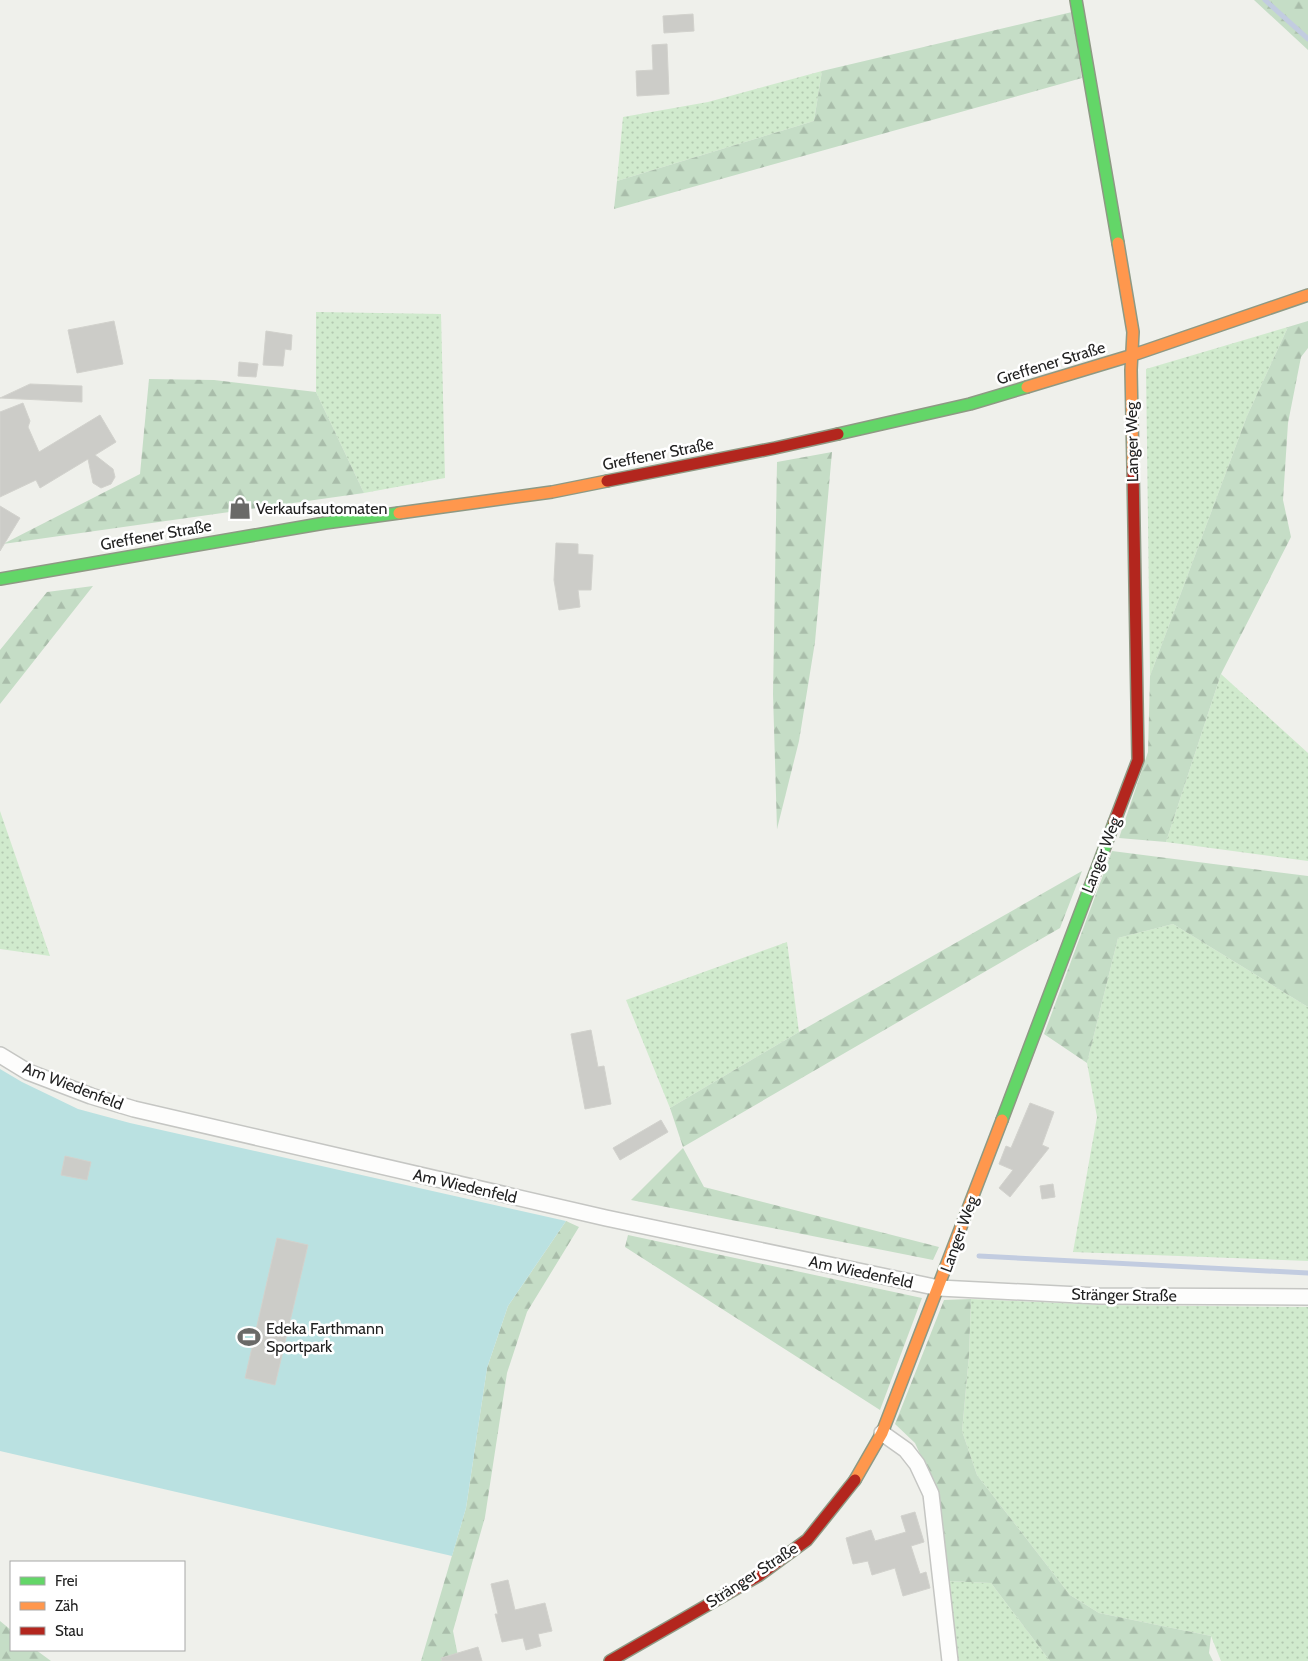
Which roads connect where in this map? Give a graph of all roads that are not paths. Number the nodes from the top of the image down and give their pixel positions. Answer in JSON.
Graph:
{"nodes":[{"id":1,"x":1076,"y":0,"type":"edge"},
{"id":2,"x":1308,"y":295,"type":"edge"},
{"id":3,"x":1132,"y":355,"type":"junction"},
{"id":4,"x":0,"y":579,"type":"edge"},
{"id":5,"x":0,"y":1055,"type":"edge"},
{"id":6,"x":939,"y":1288,"type":"junction"},
{"id":7,"x":1308,"y":1297,"type":"edge"},
{"id":8,"x":882,"y":1433,"type":"junction"},
{"id":9,"x":610,"y":1661,"type":"edge"},
{"id":10,"x":950,"y":1661,"type":"edge"}],
"edges":[{"from":1,"to":3,"type":"street","name":"Langer Weg"},
{"from":2,"to":3,"type":"street","name":"Greffener Straße"},
{"from":3,"to":4,"type":"street","name":"Greffener Straße"},
{"from":3,"to":6,"type":"street","name":"Langer Weg"},
{"from":5,"to":6,"type":"street","name":"Am Wiedenfeld"},
{"from":6,"to":7,"type":"street","name":"Stränger Straße"},
{"from":6,"to":8,"type":"street","name":"Langer Weg"},
{"from":8,"to":9,"type":"street","name":"Stränger Straße"},
{"from":8,"to":10,"type":"street"}]}
